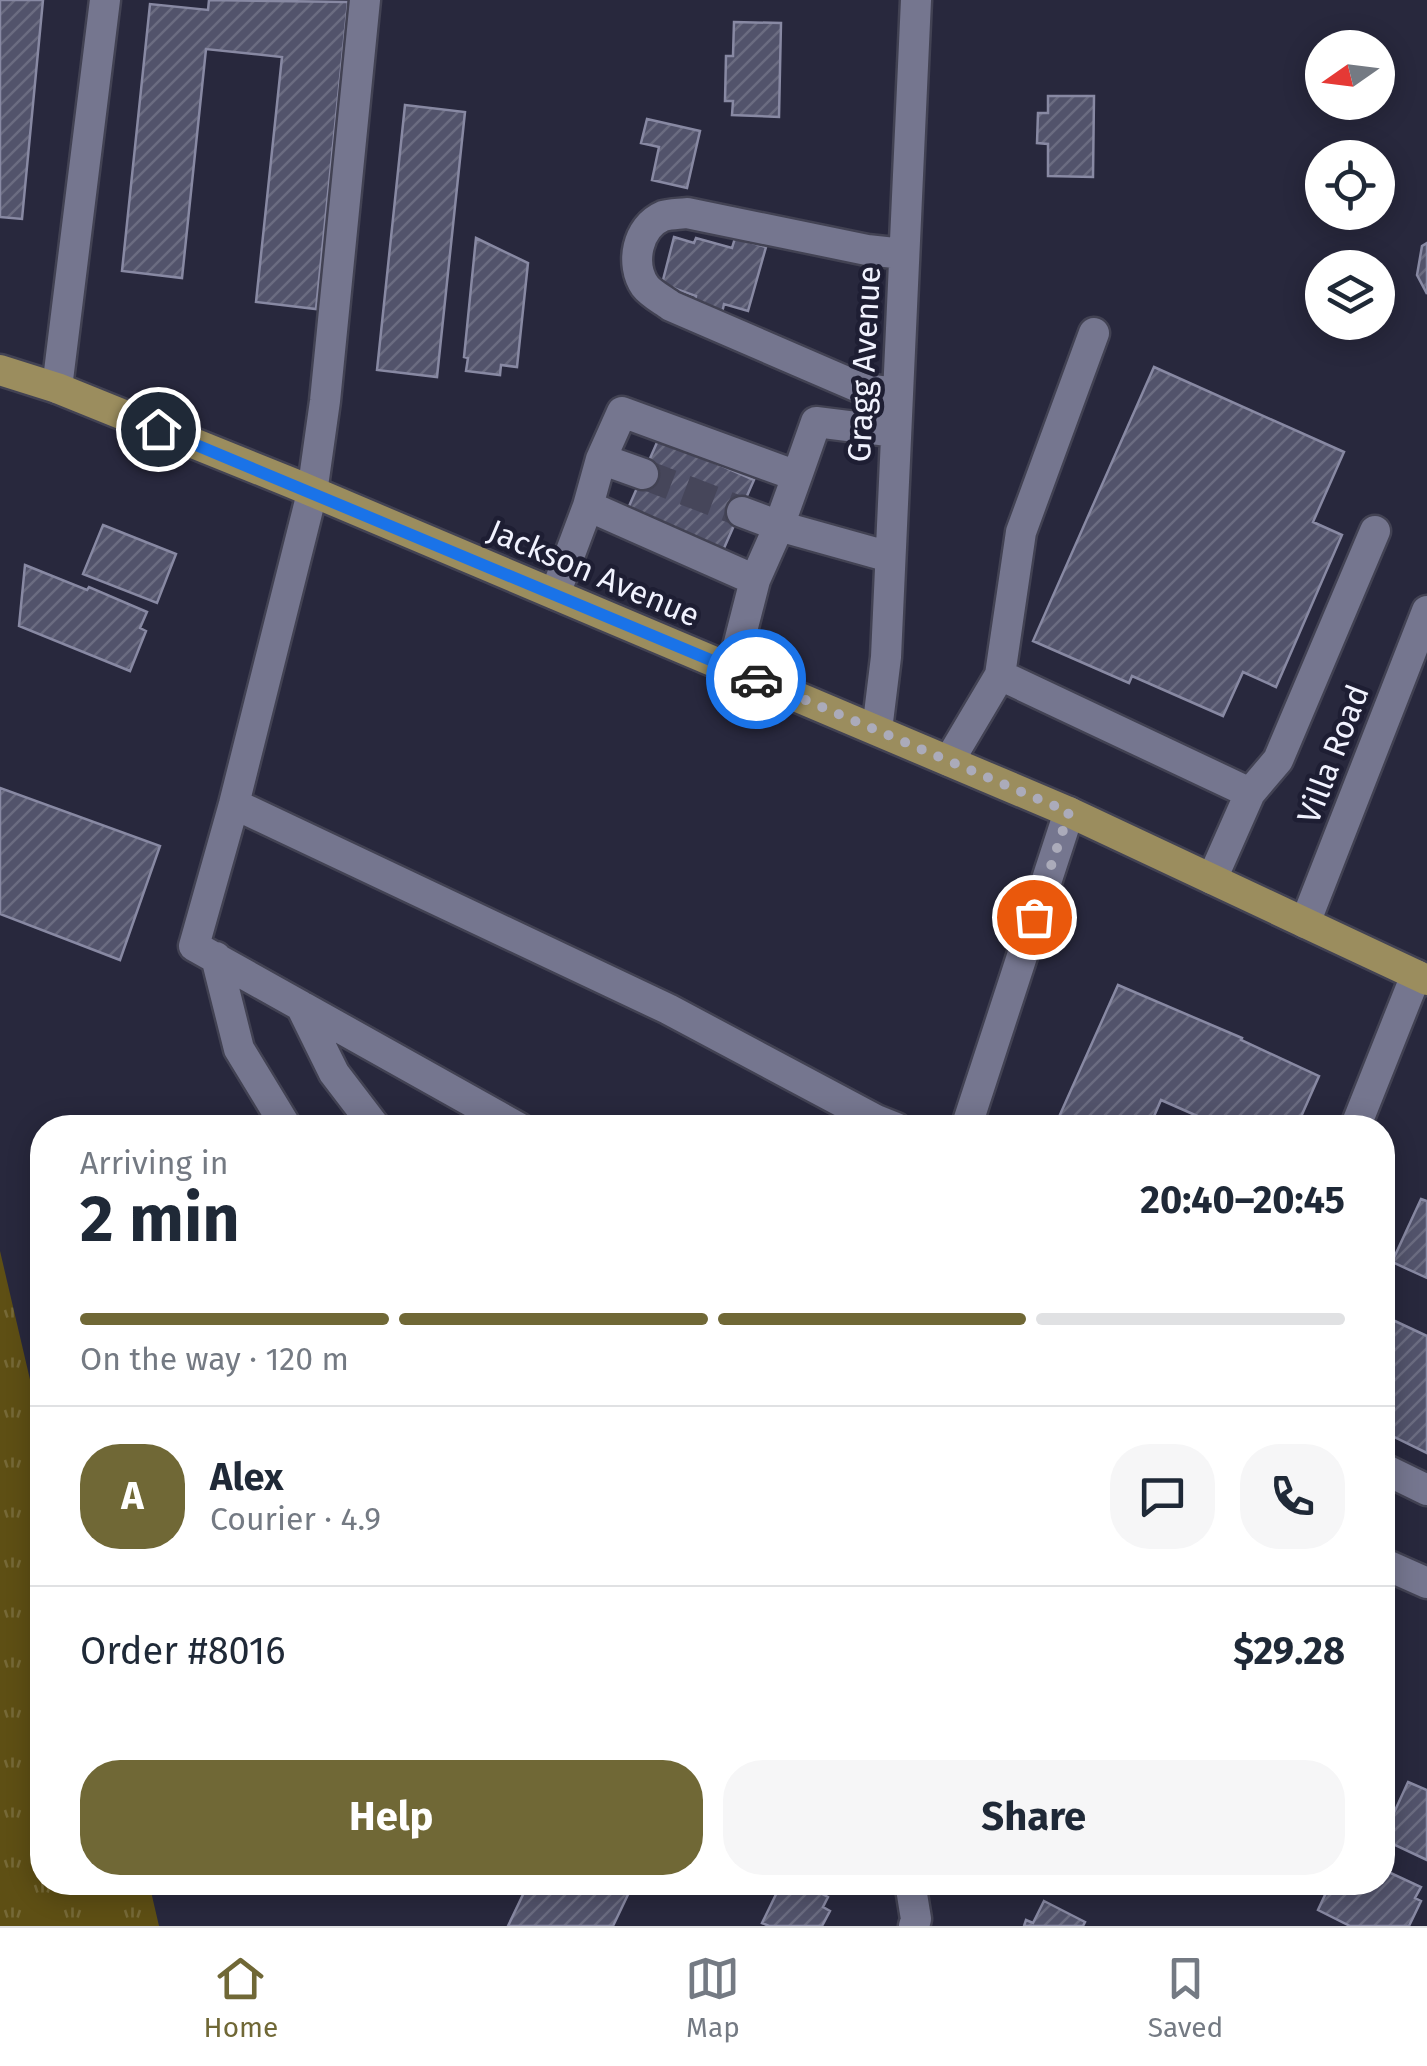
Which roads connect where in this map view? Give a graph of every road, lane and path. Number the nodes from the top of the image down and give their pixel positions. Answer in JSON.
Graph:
{"nodes":[{"id":1,"x":105,"y":0,"type":"edge"},
{"id":2,"x":366,"y":0,"type":"edge"},
{"id":3,"x":916,"y":0,"type":"edge"},
{"id":4,"x":904,"y":254,"type":"junction"},
{"id":5,"x":1094,"y":333,"type":"dead end"},
{"id":6,"x":0,"y":370,"type":"edge"},
{"id":7,"x":57,"y":388,"type":"junction"},
{"id":8,"x":898,"y":393,"type":"junction"},
{"id":9,"x":896,"y":432,"type":"junction"},
{"id":10,"x":601,"y":459,"type":"junction"},
{"id":11,"x":643,"y":474,"type":"tunnel mouth"},
{"id":12,"x":797,"y":476,"type":"junction"},
{"id":13,"x":312,"y":492,"type":"junction"},
{"id":14,"x":588,"y":506,"type":"junction"},
{"id":15,"x":742,"y":512,"type":"tunnel mouth"},
{"id":16,"x":779,"y":526,"type":"junction"},
{"id":17,"x":1376,"y":531,"type":"dead end"},
{"id":18,"x":890,"y":558,"type":"junction"},
{"id":19,"x":755,"y":580,"type":"junction"},
{"id":20,"x":555,"y":594,"type":"junction"},
{"id":21,"x":1427,"y":611,"type":"edge"},
{"id":22,"x":732,"y":670,"type":"junction"},
{"id":23,"x":1000,"y":675,"type":"junction"},
{"id":24,"x":877,"y":730,"type":"junction"},
{"id":25,"x":949,"y":761,"type":"junction"},
{"id":26,"x":1250,"y":792,"type":"junction"},
{"id":27,"x":234,"y":804,"type":"junction"},
{"id":28,"x":1069,"y":812,"type":"junction"},
{"id":29,"x":1212,"y":879,"type":"junction"},
{"id":30,"x":1305,"y":923,"type":"junction"},
{"id":31,"x":216,"y":957,"type":"junction"},
{"id":32,"x":1422,"y":977,"type":"edge"},
{"id":33,"x":302,"y":1006,"type":"junction"},
{"id":34,"x":279,"y":1115,"type":"edge"},
{"id":35,"x":366,"y":1115,"type":"edge"},
{"id":36,"x":497,"y":1115,"type":"edge"},
{"id":37,"x":867,"y":1115,"type":"edge"},
{"id":38,"x":970,"y":1115,"type":"edge"},
{"id":39,"x":1361,"y":1115,"type":"edge"},
{"id":40,"x":1395,"y":1474,"type":"edge"},
{"id":41,"x":1427,"y":1490,"type":"edge"},
{"id":42,"x":1395,"y":1569,"type":"edge"},
{"id":43,"x":1427,"y":1583,"type":"edge"},
{"id":44,"x":912,"y":1895,"type":"edge"},
{"id":45,"x":914,"y":1926,"type":"edge"}],
"edges":[{"from":1,"to":7,"type":"street"},
{"from":2,"to":13,"type":"street"},
{"from":3,"to":4,"type":"street","name":"Gragg Avenue"},
{"from":4,"to":8,"type":"street","name":"Gragg Avenue"},
{"from":4,"to":8,"type":"street"},
{"from":5,"to":23,"type":"street"},
{"from":6,"to":7,"type":"main road","name":"Jackson Avenue"},
{"from":7,"to":13,"type":"main road","name":"Jackson Avenue"},
{"from":8,"to":9,"type":"street","name":"Gragg Avenue"},
{"from":9,"to":12,"type":"street"},
{"from":9,"to":18,"type":"street","name":"Gragg Avenue"},
{"from":10,"to":11,"type":"street"},
{"from":10,"to":12,"type":"street"},
{"from":10,"to":14,"type":"street"},
{"from":12,"to":16,"type":"street"},
{"from":13,"to":20,"type":"main road","name":"Jackson Avenue"},
{"from":13,"to":27,"type":"street"},
{"from":14,"to":19,"type":"street"},
{"from":14,"to":20,"type":"street"},
{"from":15,"to":16,"type":"street"},
{"from":16,"to":18,"type":"street"},
{"from":16,"to":19,"type":"street"},
{"from":17,"to":26,"type":"street"},
{"from":18,"to":24,"type":"street","name":"Gragg Avenue"},
{"from":19,"to":22,"type":"street"},
{"from":20,"to":22,"type":"main road","name":"Jackson Avenue"},
{"from":21,"to":30,"type":"street","name":"Villa Road"},
{"from":22,"to":24,"type":"main road","name":"Jackson Avenue"},
{"from":23,"to":25,"type":"street"},
{"from":23,"to":26,"type":"street"},
{"from":24,"to":25,"type":"main road","name":"Jackson Avenue"},
{"from":25,"to":28,"type":"main road","name":"Jackson Avenue"},
{"from":26,"to":29,"type":"street"},
{"from":27,"to":31,"type":"street"},
{"from":27,"to":37,"type":"street"},
{"from":28,"to":29,"type":"main road","name":"Jackson Avenue"},
{"from":28,"to":38,"type":"street"},
{"from":29,"to":30,"type":"main road","name":"Jackson Avenue"},
{"from":30,"to":32,"type":"main road","name":"Jackson Avenue"},
{"from":31,"to":33,"type":"street"},
{"from":31,"to":34,"type":"street"},
{"from":32,"to":39,"type":"street"},
{"from":33,"to":35,"type":"street"},
{"from":33,"to":36,"type":"street"},
{"from":40,"to":41,"type":"street"},
{"from":42,"to":43,"type":"street"},
{"from":44,"to":45,"type":"street"}]}
